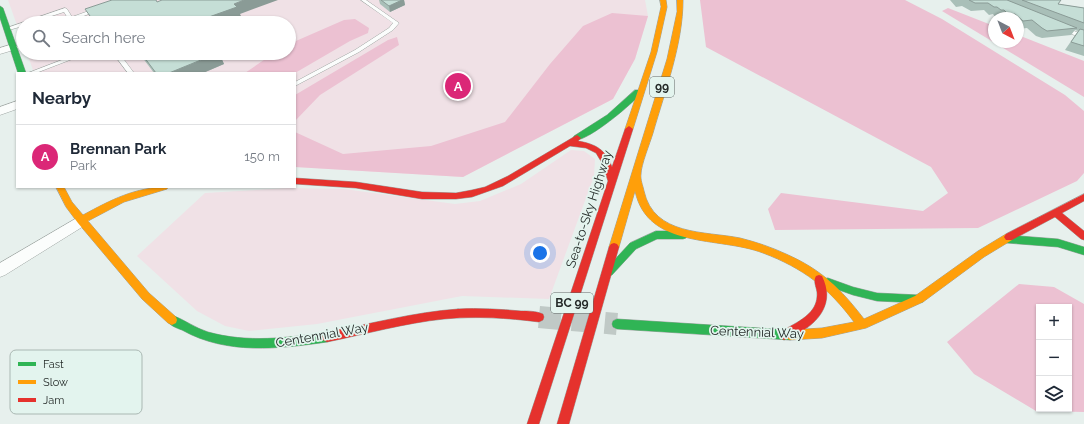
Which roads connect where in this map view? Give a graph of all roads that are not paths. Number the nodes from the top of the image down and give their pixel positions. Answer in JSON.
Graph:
{"nodes":[{"id":1,"x":363,"y":0,"type":"edge"},
{"id":2,"x":663,"y":0,"type":"edge"},
{"id":3,"x":680,"y":0,"type":"edge"},
{"id":4,"x":104,"y":7,"type":"edge"},
{"id":5,"x":0,"y":8,"type":"edge"},
{"id":6,"x":46,"y":16,"type":"edge"},
{"id":7,"x":69,"y":16,"type":"edge"},
{"id":8,"x":83,"y":16,"type":"edge"},
{"id":9,"x":16,"y":26,"type":"edge"},
{"id":10,"x":1055,"y":26,"type":"edge"},
{"id":11,"x":7,"y":29,"type":"junction"},
{"id":12,"x":1084,"y":37,"type":"edge"},
{"id":13,"x":13,"y":47,"type":"junction"},
{"id":14,"x":0,"y":51,"type":"edge"},
{"id":15,"x":16,"y":56,"type":"edge"},
{"id":16,"x":18,"y":60,"type":"edge"},
{"id":17,"x":66,"y":60,"type":"edge"},
{"id":18,"x":121,"y":60,"type":"edge"},
{"id":19,"x":22,"y":72,"type":"edge"},
{"id":20,"x":34,"y":72,"type":"edge"},
{"id":21,"x":130,"y":72,"type":"edge"},
{"id":22,"x":296,"y":83,"type":"edge"},
{"id":23,"x":642,"y":88,"type":"junction"},
{"id":24,"x":16,"y":105,"type":"edge"},
{"id":25,"x":0,"y":111,"type":"edge"},
{"id":26,"x":568,"y":143,"type":"junction"},
{"id":27,"x":636,"y":173,"type":"junction"},
{"id":28,"x":296,"y":181,"type":"edge"},
{"id":29,"x":612,"y":181,"type":"junction"},
{"id":30,"x":159,"y":188,"type":"edge"},
{"id":31,"x":61,"y":190,"type":"edge"},
{"id":32,"x":1084,"y":197,"type":"edge"},
{"id":33,"x":1056,"y":212,"type":"junction"},
{"id":34,"x":82,"y":220,"type":"junction"},
{"id":35,"x":698,"y":235,"type":"junction"},
{"id":36,"x":1084,"y":236,"type":"edge"},
{"id":37,"x":1007,"y":239,"type":"junction"},
{"id":38,"x":1084,"y":251,"type":"edge"},
{"id":39,"x":0,"y":271,"type":"edge"},
{"id":40,"x":605,"y":277,"type":"junction"},
{"id":41,"x":819,"y":279,"type":"junction"},
{"id":42,"x":919,"y":299,"type":"junction"},
{"id":43,"x":539,"y":317,"type":"tunnel mouth"},
{"id":44,"x":617,"y":324,"type":"tunnel mouth"},
{"id":45,"x":862,"y":326,"type":"junction"},
{"id":46,"x":784,"y":335,"type":"junction"},
{"id":47,"x":532,"y":424,"type":"edge"},
{"id":48,"x":563,"y":424,"type":"edge"}],
"edges":[{"from":1,"to":22,"type":"lane"},
{"from":2,"to":23,"type":"main road","name":"Sea-to-Sky Highway","number":"BC 99"},
{"from":3,"to":27,"type":"main road","number":"99"},
{"from":4,"to":8,"type":"lane"},
{"from":5,"to":11,"type":"main road"},
{"from":6,"to":7,"type":"lane"},
{"from":9,"to":11,"type":"lane"},
{"from":10,"to":12,"type":"lane"},
{"from":11,"to":13,"type":"main road"},
{"from":13,"to":14,"type":"street"},
{"from":13,"to":15,"type":"main road"},
{"from":16,"to":19,"type":"main road"},
{"from":17,"to":20,"type":"lane"},
{"from":18,"to":21,"type":"lane"},
{"from":23,"to":26,"type":"main road"},
{"from":23,"to":29,"type":"main road","name":"Sea-to-Sky Highway","number":"BC 99"},
{"from":24,"to":25,"type":"street"},
{"from":26,"to":28,"type":"main road"},
{"from":26,"to":29,"type":"main road"},
{"from":27,"to":35,"type":"main road"},
{"from":27,"to":40,"type":"main road","number":"99"},
{"from":29,"to":47,"type":"main road","name":"Sea-to-Sky Highway","number":"BC 99"},
{"from":30,"to":34,"type":"main road"},
{"from":31,"to":34,"type":"main road","name":"Centennial Way"},
{"from":32,"to":33,"type":"main road","name":"Centennial Way"},
{"from":33,"to":36,"type":"main road"},
{"from":33,"to":37,"type":"main road","name":"Centennial Way"},
{"from":34,"to":39,"type":"street"},
{"from":34,"to":43,"type":"main road","name":"Centennial Way"},
{"from":35,"to":40,"type":"main road"},
{"from":35,"to":41,"type":"main road"},
{"from":37,"to":38,"type":"main road"},
{"from":37,"to":42,"type":"main road","name":"Centennial Way"},
{"from":40,"to":48,"type":"main road","number":"99"},
{"from":41,"to":42,"type":"main road"},
{"from":41,"to":45,"type":"main road"},
{"from":41,"to":46,"type":"main road"},
{"from":42,"to":45,"type":"main road","name":"Centennial Way"},
{"from":44,"to":46,"type":"main road","name":"Centennial Way"},
{"from":45,"to":46,"type":"main road","name":"Centennial Way"}]}
